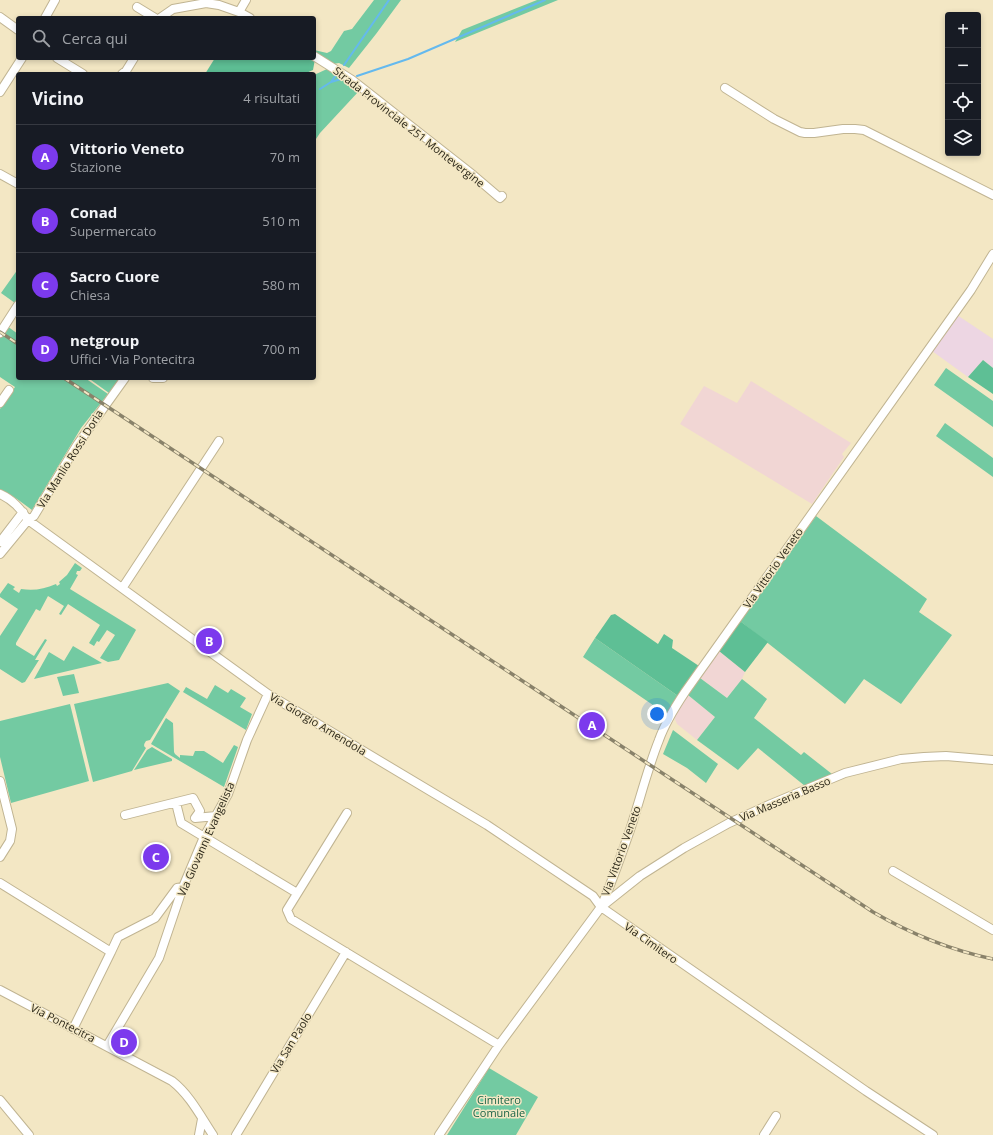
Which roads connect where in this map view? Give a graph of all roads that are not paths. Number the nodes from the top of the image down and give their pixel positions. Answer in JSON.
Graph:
{"nodes":[{"id":1,"x":55,"y":0,"type":"edge"},
{"id":2,"x":246,"y":0,"type":"edge"},
{"id":3,"x":137,"y":7,"type":"dead end"},
{"id":4,"x":239,"y":12,"type":"junction"},
{"id":5,"x":46,"y":16,"type":"edge"},
{"id":6,"x":151,"y":16,"type":"edge"},
{"id":7,"x":163,"y":16,"type":"edge"},
{"id":8,"x":246,"y":16,"type":"edge"},
{"id":9,"x":0,"y":17,"type":"edge"},
{"id":10,"x":16,"y":29,"type":"edge"},
{"id":11,"x":316,"y":57,"type":"edge"},
{"id":12,"x":21,"y":60,"type":"edge"},
{"id":13,"x":60,"y":60,"type":"edge"},
{"id":14,"x":133,"y":60,"type":"edge"},
{"id":15,"x":80,"y":72,"type":"edge"},
{"id":16,"x":125,"y":72,"type":"edge"},
{"id":17,"x":725,"y":88,"type":"dead end"},
{"id":18,"x":0,"y":92,"type":"edge"},
{"id":19,"x":0,"y":174,"type":"edge"},
{"id":20,"x":16,"y":183,"type":"edge"},
{"id":21,"x":993,"y":194,"type":"edge"},
{"id":22,"x":502,"y":196,"type":"dead end"},
{"id":23,"x":993,"y":254,"type":"edge"},
{"id":24,"x":16,"y":308,"type":"edge"},
{"id":25,"x":0,"y":333,"type":"edge"},
{"id":26,"x":124,"y":380,"type":"edge"},
{"id":27,"x":8,"y":390,"type":"dead end"},
{"id":28,"x":0,"y":403,"type":"edge"},
{"id":29,"x":219,"y":441,"type":"dead end"},
{"id":30,"x":0,"y":494,"type":"edge"},
{"id":31,"x":23,"y":512,"type":"junction"},
{"id":32,"x":28,"y":520,"type":"junction"},
{"id":33,"x":42,"y":530,"type":"junction"},
{"id":34,"x":19,"y":531,"type":"junction"},
{"id":35,"x":0,"y":542,"type":"edge"},
{"id":36,"x":0,"y":554,"type":"edge"},
{"id":37,"x":123,"y":588,"type":"junction"},
{"id":38,"x":268,"y":694,"type":"junction"},
{"id":39,"x":993,"y":760,"type":"edge"},
{"id":40,"x":0,"y":781,"type":"edge"},
{"id":41,"x":176,"y":802,"type":"junction"},
{"id":42,"x":348,"y":813,"type":"dead end"},
{"id":43,"x":125,"y":815,"type":"dead end"},
{"id":44,"x":216,"y":816,"type":"junction"},
{"id":45,"x":204,"y":837,"type":"junction"},
{"id":46,"x":0,"y":857,"type":"edge"},
{"id":47,"x":893,"y":871,"type":"dead end"},
{"id":48,"x":0,"y":883,"type":"edge"},
{"id":49,"x":183,"y":887,"type":"junction"},
{"id":50,"x":297,"y":893,"type":"junction"},
{"id":51,"x":601,"y":907,"type":"junction"},
{"id":52,"x":993,"y":930,"type":"edge"},
{"id":53,"x":111,"y":952,"type":"junction"},
{"id":54,"x":346,"y":952,"type":"junction"},
{"id":55,"x":0,"y":990,"type":"edge"},
{"id":56,"x":73,"y":1029,"type":"junction"},
{"id":57,"x":499,"y":1045,"type":"junction"},
{"id":58,"x":106,"y":1046,"type":"junction"},
{"id":59,"x":0,"y":1100,"type":"edge"},
{"id":60,"x":776,"y":1116,"type":"dead end"},
{"id":61,"x":202,"y":1119,"type":"junction"},
{"id":62,"x":29,"y":1135,"type":"edge"},
{"id":63,"x":199,"y":1135,"type":"edge"},
{"id":64,"x":213,"y":1135,"type":"edge"},
{"id":65,"x":236,"y":1135,"type":"edge"},
{"id":66,"x":439,"y":1135,"type":"edge"},
{"id":67,"x":764,"y":1135,"type":"edge"},
{"id":68,"x":933,"y":1135,"type":"edge"}],
"edges":[{"from":1,"to":5,"type":"street"},
{"from":2,"to":4,"type":"street"},
{"from":3,"to":6,"type":"street"},
{"from":4,"to":7,"type":"street"},
{"from":4,"to":8,"type":"street"},
{"from":9,"to":10,"type":"street"},
{"from":11,"to":22,"type":"street","name":"Strada Provinciale 251 Montevergine"},
{"from":12,"to":18,"type":"street"},
{"from":13,"to":15,"type":"street"},
{"from":14,"to":16,"type":"street"},
{"from":17,"to":21,"type":"street"},
{"from":19,"to":20,"type":"street"},
{"from":23,"to":51,"type":"street","name":"Via Vittorio Veneto"},
{"from":24,"to":25,"type":"street"},
{"from":26,"to":32,"type":"street","name":"Via Manlio Rossi Doria"},
{"from":27,"to":28,"type":"street"},
{"from":29,"to":37,"type":"street"},
{"from":30,"to":31,"type":"street"},
{"from":31,"to":32,"type":"street"},
{"from":31,"to":35,"type":"street"},
{"from":32,"to":33,"type":"street","name":"Via Giorgio Amendola"},
{"from":32,"to":34,"type":"street"},
{"from":33,"to":34,"type":"street"},
{"from":33,"to":37,"type":"street","name":"Via Giorgio Amendola"},
{"from":34,"to":36,"type":"street"},
{"from":37,"to":38,"type":"street","name":"Via Giorgio Amendola"},
{"from":38,"to":44,"type":"street","name":"Via Giovanni Evangelista"},
{"from":38,"to":51,"type":"street","name":"Via Giorgio Amendola"},
{"from":39,"to":51,"type":"street","name":"Via Masseria Basso"},
{"from":40,"to":46,"type":"street"},
{"from":41,"to":43,"type":"street"},
{"from":41,"to":44,"type":"street"},
{"from":41,"to":45,"type":"street"},
{"from":42,"to":50,"type":"street"},
{"from":44,"to":45,"type":"street","name":"Via Giovanni Evangelista"},
{"from":45,"to":49,"type":"street","name":"Via Giovanni Evangelista"},
{"from":45,"to":50,"type":"street"},
{"from":47,"to":52,"type":"street"},
{"from":48,"to":53,"type":"street"},
{"from":49,"to":53,"type":"street"},
{"from":49,"to":58,"type":"street","name":"Via Giovanni Evangelista"},
{"from":50,"to":54,"type":"street"},
{"from":51,"to":57,"type":"street"},
{"from":51,"to":68,"type":"street","name":"Via Cimitero"},
{"from":53,"to":56,"type":"street"},
{"from":54,"to":57,"type":"street"},
{"from":54,"to":65,"type":"street","name":"Via San Paolo"},
{"from":55,"to":56,"type":"street","name":"Via Pontecitra"},
{"from":56,"to":58,"type":"street","name":"Via Pontecitra"},
{"from":57,"to":66,"type":"street"},
{"from":58,"to":61,"type":"street","name":"Via Pontecitra"},
{"from":59,"to":62,"type":"street"},
{"from":60,"to":67,"type":"street"},
{"from":61,"to":63,"type":"street"},
{"from":61,"to":64,"type":"street","name":"Via Pontecitra"}]}
